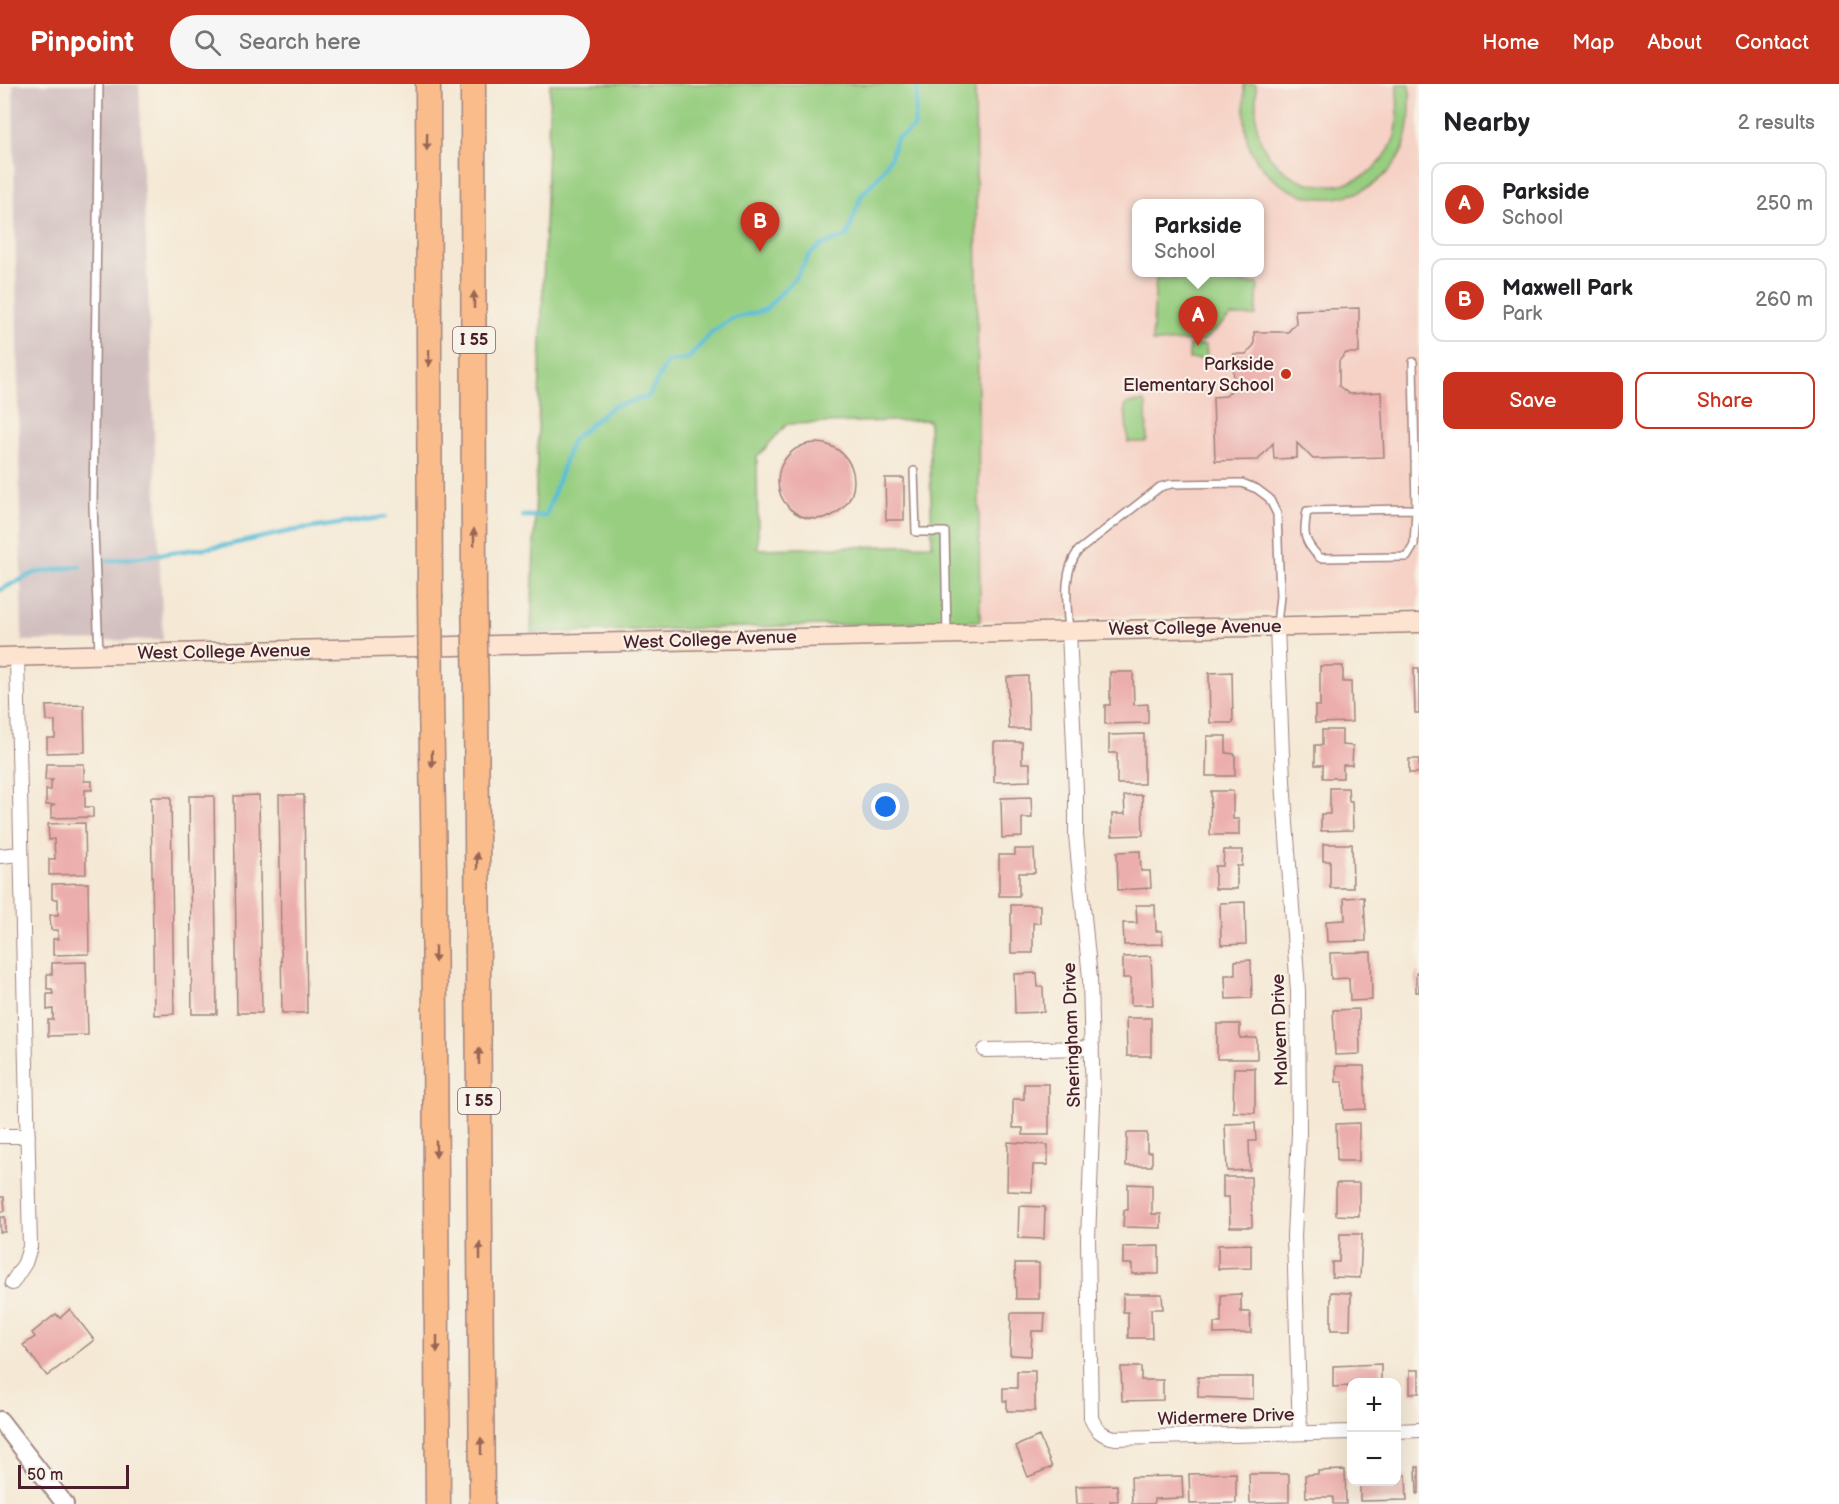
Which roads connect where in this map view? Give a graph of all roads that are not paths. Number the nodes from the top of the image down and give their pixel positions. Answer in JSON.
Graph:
{"nodes":[{"id":1,"x":99,"y":84,"type":"edge"},
{"id":2,"x":428,"y":84,"type":"edge"},
{"id":3,"x":473,"y":84,"type":"edge"},
{"id":4,"x":1413,"y":362,"type":"dead end"},
{"id":5,"x":914,"y":471,"type":"dead end"},
{"id":6,"x":1417,"y":510,"type":"edge"},
{"id":7,"x":1419,"y":623,"type":"edge"},
{"id":8,"x":1276,"y":626,"type":"junction"},
{"id":9,"x":1069,"y":631,"type":"junction"},
{"id":10,"x":948,"y":634,"type":"junction"},
{"id":11,"x":99,"y":655,"type":"junction"},
{"id":12,"x":8,"y":657,"type":"edge"},
{"id":13,"x":20,"y":854,"type":"junction"},
{"id":14,"x":0,"y":856,"type":"edge"},
{"id":15,"x":1092,"y":1048,"type":"junction"},
{"id":16,"x":985,"y":1050,"type":"dead end"},
{"id":17,"x":0,"y":1136,"type":"edge"},
{"id":18,"x":28,"y":1136,"type":"junction"},
{"id":19,"x":12,"y":1282,"type":"dead end"},
{"id":20,"x":0,"y":1420,"type":"edge"},
{"id":21,"x":1419,"y":1430,"type":"edge"},
{"id":22,"x":1401,"y":1431,"type":"edge"},
{"id":23,"x":1347,"y":1432,"type":"edge"},
{"id":24,"x":1300,"y":1433,"type":"junction"},
{"id":25,"x":1101,"y":1434,"type":"joint"},
{"id":26,"x":65,"y":1504,"type":"edge"},
{"id":27,"x":438,"y":1504,"type":"edge"},
{"id":28,"x":482,"y":1504,"type":"edge"}],
"edges":[{"from":1,"to":11,"type":"lane"},
{"from":2,"to":27,"type":"highway","number":"I 55","one_way":true,"bridge":true},
{"from":28,"to":3,"type":"highway","number":"I 55","one_way":true,"bridge":true},
{"from":4,"to":6,"type":"lane"},
{"from":5,"to":10,"type":"lane"},
{"from":6,"to":6,"type":"lane"},
{"from":7,"to":8,"type":"main road","name":"West College Avenue"},
{"from":8,"to":9,"type":"main road","name":"West College Avenue"},
{"from":8,"to":9,"type":"lane"},
{"from":8,"to":24,"type":"street","name":"Malvern Drive"},
{"from":9,"to":10,"type":"main road","name":"West College Avenue"},
{"from":9,"to":15,"type":"street","name":"Sheringham Drive"},
{"from":10,"to":11,"type":"main road","name":"West College Avenue"},
{"from":11,"to":12,"type":"main road","name":"West College Avenue"},
{"from":12,"to":13,"type":"street"},
{"from":13,"to":14,"type":"street"},
{"from":13,"to":18,"type":"street"},
{"from":15,"to":16,"type":"street"},
{"from":15,"to":25,"type":"street","name":"Sheringham Drive"},
{"from":17,"to":18,"type":"street"},
{"from":18,"to":19,"type":"street"},
{"from":20,"to":26,"type":"street"},
{"from":21,"to":22,"type":"street"},
{"from":23,"to":24,"type":"street","name":"Widermere Drive"},
{"from":24,"to":25,"type":"street","name":"Widermere Drive"}]}
